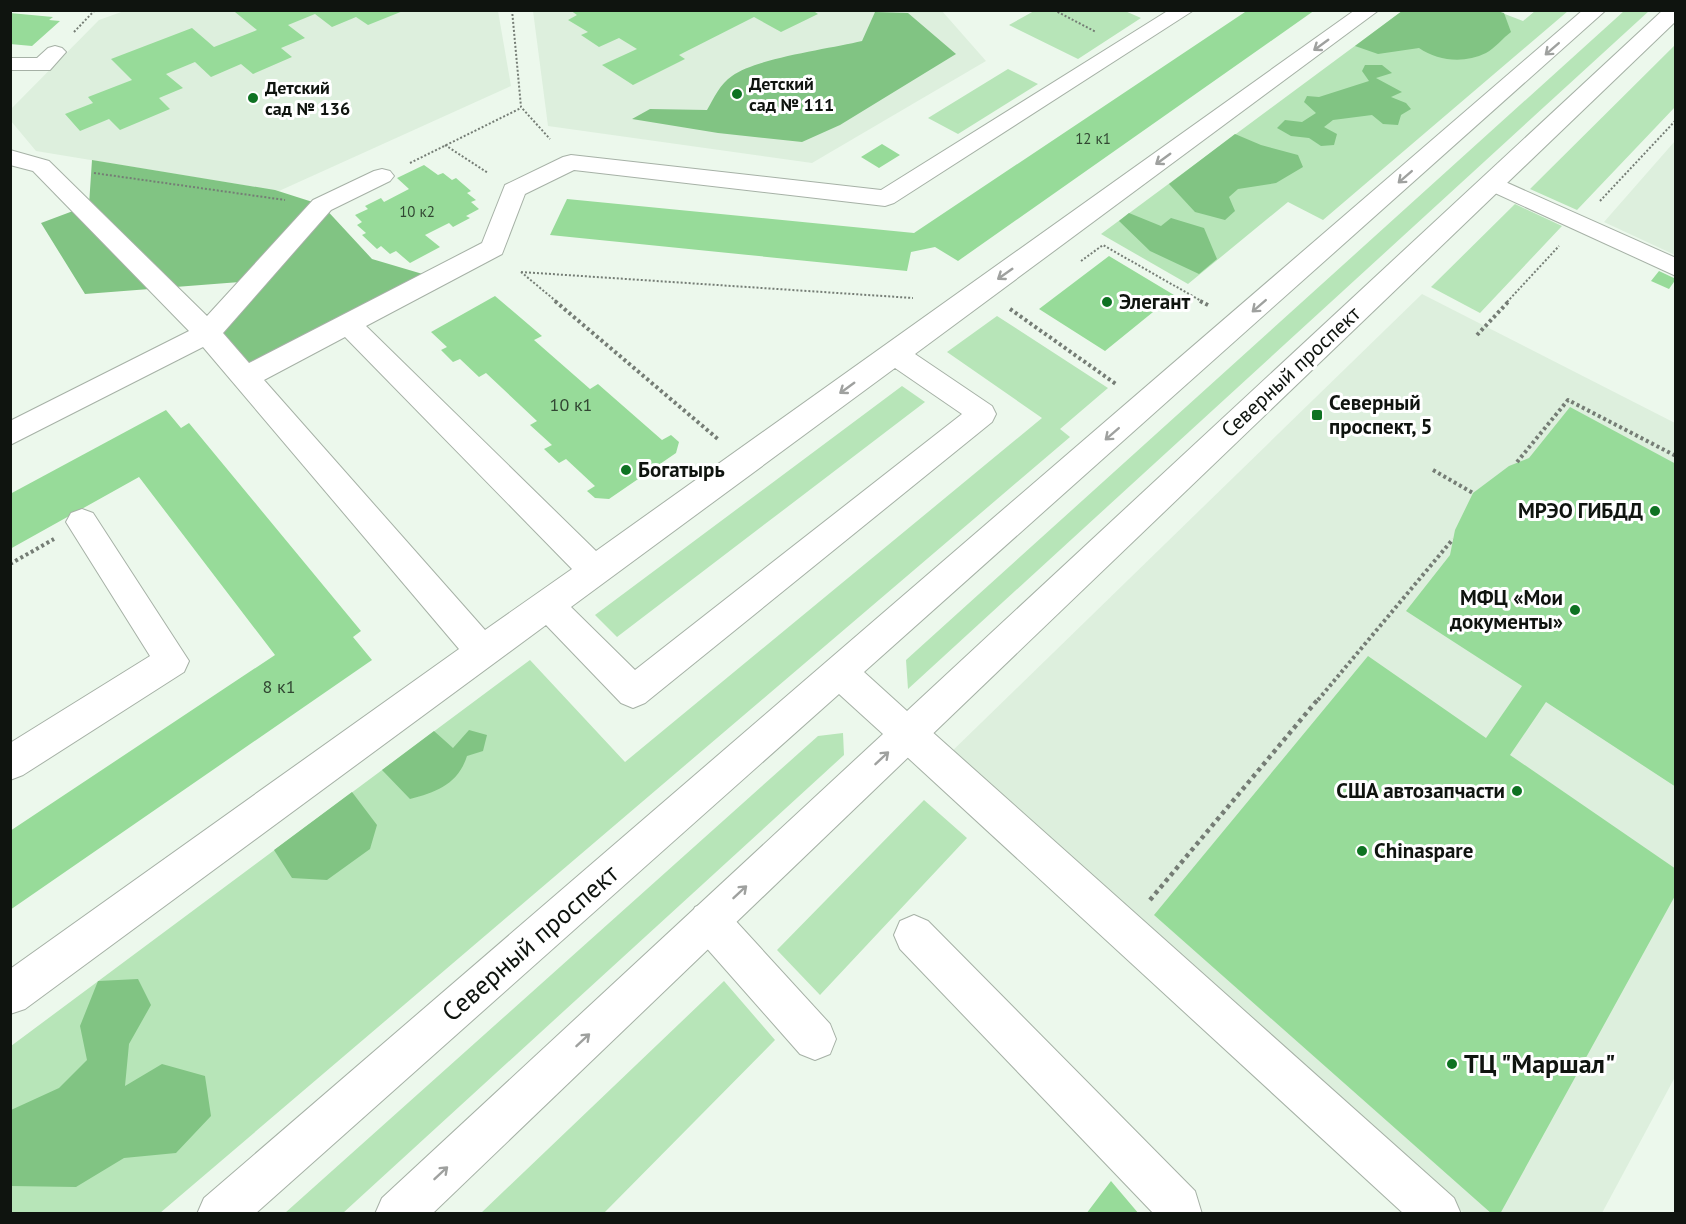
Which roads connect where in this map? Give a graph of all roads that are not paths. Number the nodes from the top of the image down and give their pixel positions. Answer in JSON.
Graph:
{"nodes":[{"id":1,"x":1184,"y":10,"type":"edge"},
{"id":2,"x":1368,"y":10,"type":"edge"},
{"id":3,"x":1596,"y":10,"type":"edge"},
{"id":4,"x":1675,"y":10,"type":"edge"},
{"id":5,"x":55,"y":52,"type":"dead end"},
{"id":6,"x":10,"y":64,"type":"edge"},
{"id":7,"x":10,"y":157,"type":"edge"},
{"id":8,"x":382,"y":176,"type":"road end"},
{"id":9,"x":1492,"y":183,"type":"junction"},
{"id":10,"x":1676,"y":268,"type":"edge"},
{"id":11,"x":348,"y":324,"type":"junction"},
{"id":12,"x":207,"y":333,"type":"junction"},
{"id":13,"x":894,"y":354,"type":"junction"},
{"id":14,"x":245,"y":377,"type":"junction"},
{"id":15,"x":10,"y":434,"type":"edge"},
{"id":16,"x":82,"y":522,"type":"road end"},
{"id":17,"x":595,"y":571,"type":"junction"},
{"id":18,"x":548,"y":605,"type":"junction"},
{"id":19,"x":483,"y":652,"type":"junction"},
{"id":20,"x":839,"y":672,"type":"junction"},
{"id":21,"x":908,"y":733,"type":"junction"},
{"id":22,"x":10,"y":763,"type":"edge"},
{"id":23,"x":709,"y":921,"type":"junction"},
{"id":24,"x":914,"y":935,"type":"dead end"},
{"id":25,"x":10,"y":994,"type":"edge"},
{"id":26,"x":815,"y":1039,"type":"dead end"},
{"id":27,"x":220,"y":1214,"type":"edge"},
{"id":28,"x":398,"y":1214,"type":"edge"},
{"id":29,"x":1179,"y":1214,"type":"edge"},
{"id":30,"x":1438,"y":1214,"type":"edge"}],
"edges":[{"from":1,"to":11,"type":"main road"},
{"from":2,"to":13,"type":"main road","one_way":true},
{"from":3,"to":20,"type":"main road","name":"Северный проспект","one_way":true},
{"from":4,"to":9,"type":"main road","name":"Северный проспект"},
{"from":5,"to":6,"type":"main road"},
{"from":7,"to":12,"type":"main road"},
{"from":8,"to":12,"type":"main road"},
{"from":9,"to":10,"type":"main road"},
{"from":9,"to":21,"type":"main road","name":"Северный проспект"},
{"from":11,"to":14,"type":"main road"},
{"from":11,"to":17,"type":"main road"},
{"from":12,"to":14,"type":"main road"},
{"from":12,"to":15,"type":"main road"},
{"from":13,"to":17,"type":"main road","one_way":true},
{"from":13,"to":18,"type":"main road"},
{"from":14,"to":19,"type":"main road"},
{"from":16,"to":22,"type":"main road"},
{"from":17,"to":18,"type":"main road"},
{"from":18,"to":19,"type":"main road"},
{"from":19,"to":25,"type":"main road"},
{"from":20,"to":21,"type":"main road"},
{"from":20,"to":27,"type":"main road","name":"Северный проспект"},
{"from":23,"to":21,"type":"main road","name":"Северный проспект","one_way":true},
{"from":21,"to":30,"type":"main road"},
{"from":23,"to":26,"type":"main road"},
{"from":28,"to":23,"type":"main road","name":"Северный проспект","one_way":true},
{"from":24,"to":29,"type":"main road"}]}
